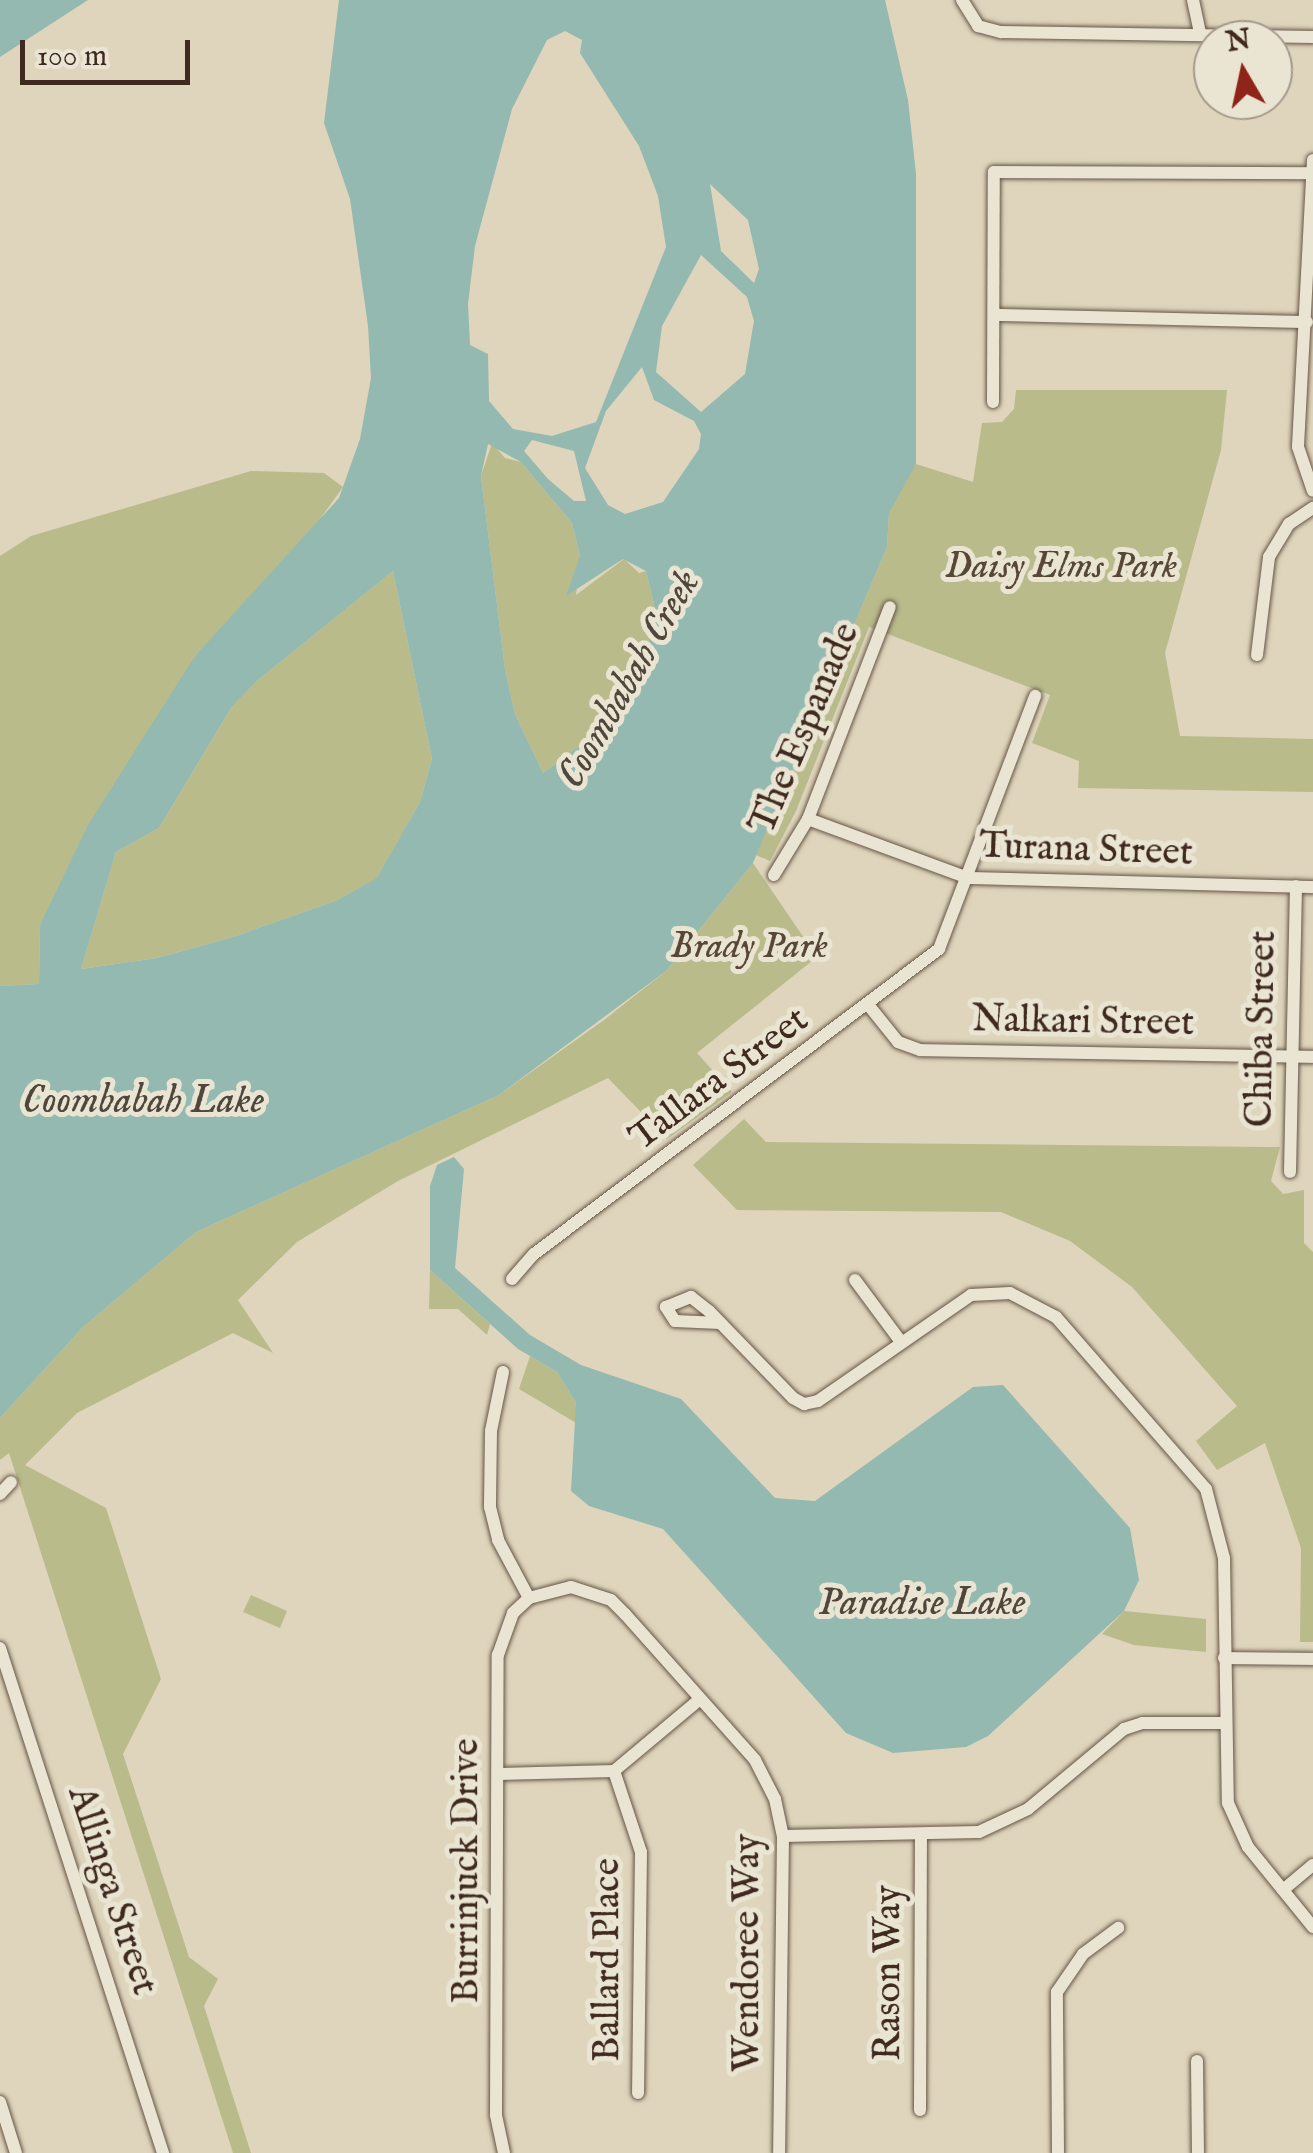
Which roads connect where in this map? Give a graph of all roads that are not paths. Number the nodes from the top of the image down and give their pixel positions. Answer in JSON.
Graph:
{"nodes":[{"id":1,"x":962,"y":0,"type":"edge"},
{"id":2,"x":1193,"y":32,"type":"edge"},
{"id":3,"x":1313,"y":160,"type":"edge"},
{"id":4,"x":1313,"y":173,"type":"edge"},
{"id":5,"x":997,"y":316,"type":"junction"},
{"id":6,"x":1307,"y":322,"type":"junction"},
{"id":7,"x":993,"y":402,"type":"dead end"},
{"id":8,"x":1313,"y":490,"type":"edge"},
{"id":9,"x":1313,"y":508,"type":"edge"},
{"id":10,"x":890,"y":606,"type":"dead end"},
{"id":11,"x":1257,"y":655,"type":"dead end"},
{"id":12,"x":1035,"y":696,"type":"dead end"},
{"id":13,"x":808,"y":819,"type":"junction"},
{"id":14,"x":774,"y":874,"type":"dead end"},
{"id":15,"x":968,"y":878,"type":"junction"},
{"id":16,"x":1296,"y":886,"type":"junction"},
{"id":17,"x":1313,"y":887,"type":"edge"},
{"id":18,"x":870,"y":1007,"type":"junction"},
{"id":19,"x":1294,"y":1057,"type":"junction"},
{"id":20,"x":1313,"y":1057,"type":"edge"},
{"id":21,"x":1290,"y":1172,"type":"dead end"},
{"id":22,"x":512,"y":1279,"type":"dead end"},
{"id":23,"x":855,"y":1280,"type":"dead end"},
{"id":24,"x":720,"y":1323,"type":"dead end"},
{"id":25,"x":901,"y":1342,"type":"junction"},
{"id":26,"x":503,"y":1372,"type":"dead end"},
{"id":27,"x":11,"y":1482,"type":"dead end"},
{"id":28,"x":0,"y":1494,"type":"edge"},
{"id":29,"x":529,"y":1598,"type":"junction"},
{"id":30,"x":0,"y":1648,"type":"edge"},
{"id":31,"x":1224,"y":1658,"type":"junction"},
{"id":32,"x":1313,"y":1659,"type":"edge"},
{"id":33,"x":700,"y":1699,"type":"junction"},
{"id":34,"x":1223,"y":1723,"type":"junction"},
{"id":35,"x":614,"y":1771,"type":"junction"},
{"id":36,"x":499,"y":1774,"type":"junction"},
{"id":37,"x":783,"y":1836,"type":"junction"},
{"id":38,"x":921,"y":1837,"type":"junction"},
{"id":39,"x":1313,"y":1865,"type":"edge"},
{"id":40,"x":1283,"y":1890,"type":"junction"},
{"id":41,"x":1313,"y":1927,"type":"edge"},
{"id":42,"x":1118,"y":1928,"type":"dead end"},
{"id":43,"x":1197,"y":2060,"type":"dead end"},
{"id":44,"x":638,"y":2094,"type":"dead end"},
{"id":45,"x":0,"y":2102,"type":"edge"},
{"id":46,"x":920,"y":2110,"type":"dead end"},
{"id":47,"x":16,"y":2153,"type":"edge"},
{"id":48,"x":162,"y":2153,"type":"edge"},
{"id":49,"x":504,"y":2153,"type":"edge"},
{"id":50,"x":778,"y":2153,"type":"edge"},
{"id":51,"x":1058,"y":2153,"type":"edge"},
{"id":52,"x":1198,"y":2153,"type":"edge"}],
"edges":[{"from":1,"to":2,"type":"street"},
{"from":3,"to":4,"type":"street"},
{"from":4,"to":5,"type":"street"},
{"from":4,"to":6,"type":"street"},
{"from":5,"to":6,"type":"street"},
{"from":5,"to":7,"type":"street"},
{"from":6,"to":8,"type":"street"},
{"from":9,"to":11,"type":"street"},
{"from":10,"to":13,"type":"street","name":"The Espanade"},
{"from":12,"to":15,"type":"street","name":"Tallara Street"},
{"from":13,"to":14,"type":"street","name":"The Espanade"},
{"from":13,"to":15,"type":"street","name":"Turana Street"},
{"from":15,"to":16,"type":"street","name":"Turana Street"},
{"from":15,"to":18,"type":"street","name":"Tallara Street"},
{"from":16,"to":17,"type":"street","name":"Turana Street"},
{"from":16,"to":19,"type":"street","name":"Chiba Street"},
{"from":18,"to":19,"type":"street","name":"Nalkari Street"},
{"from":18,"to":22,"type":"street","name":"Tallara Street"},
{"from":19,"to":20,"type":"street","name":"Nalkari Street"},
{"from":19,"to":21,"type":"street","name":"Chiba Street"},
{"from":23,"to":25,"type":"street"},
{"from":24,"to":25,"type":"street"},
{"from":25,"to":31,"type":"street"},
{"from":26,"to":29,"type":"street"},
{"from":27,"to":28,"type":"street"},
{"from":29,"to":33,"type":"street","name":"Wendoree Way"},
{"from":29,"to":36,"type":"street","name":"Burrinjuck Drive"},
{"from":30,"to":48,"type":"street","name":"Allinga Street"},
{"from":31,"to":32,"type":"street"},
{"from":31,"to":34,"type":"street"},
{"from":33,"to":35,"type":"street"},
{"from":33,"to":37,"type":"street","name":"Wendoree Way"},
{"from":34,"to":38,"type":"street"},
{"from":34,"to":40,"type":"street"},
{"from":35,"to":36,"type":"street"},
{"from":35,"to":44,"type":"street","name":"Ballard Place"},
{"from":36,"to":49,"type":"street","name":"Burrinjuck Drive"},
{"from":37,"to":38,"type":"street"},
{"from":37,"to":50,"type":"street","name":"Wendoree Way"},
{"from":38,"to":46,"type":"street","name":"Rason Way"},
{"from":39,"to":40,"type":"street"},
{"from":40,"to":41,"type":"street"},
{"from":42,"to":51,"type":"street"},
{"from":43,"to":52,"type":"street"},
{"from":45,"to":47,"type":"street"}]}
